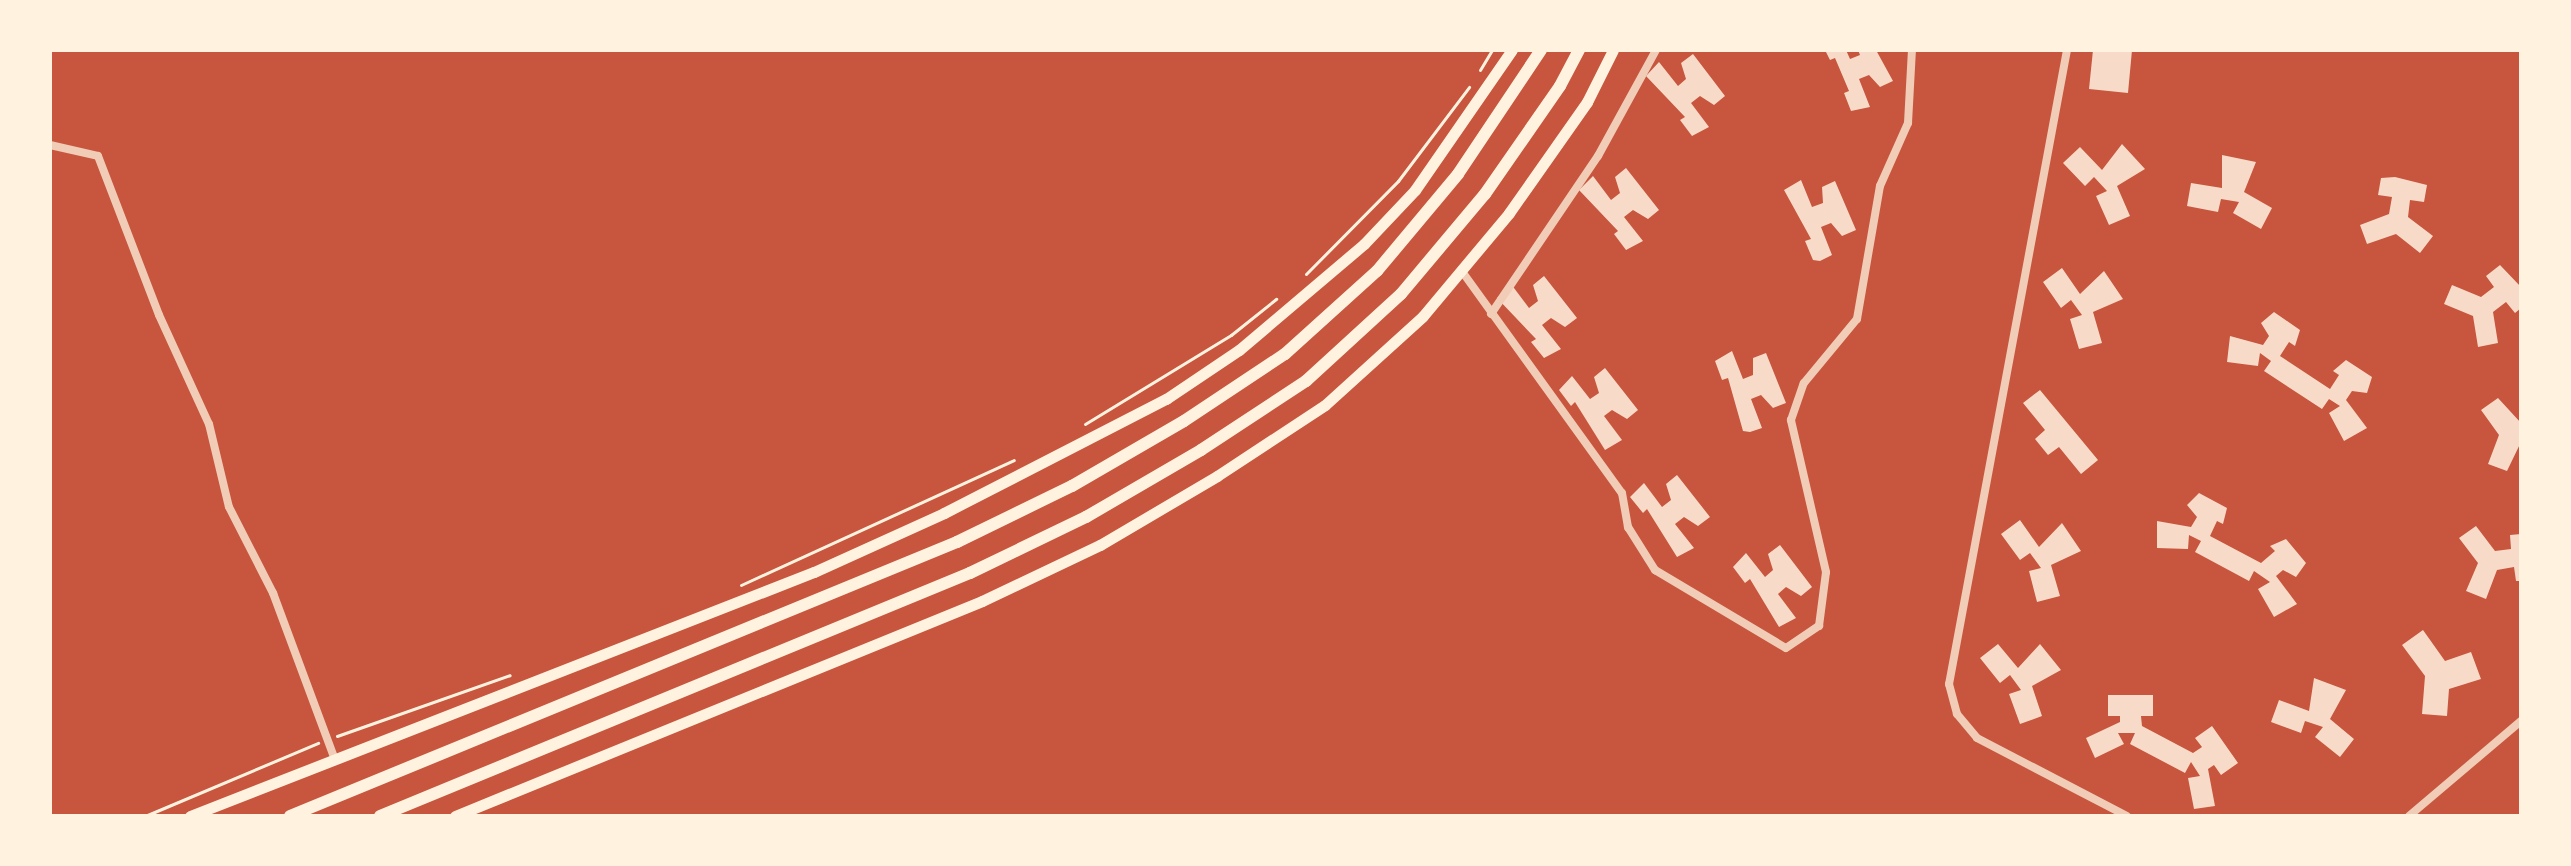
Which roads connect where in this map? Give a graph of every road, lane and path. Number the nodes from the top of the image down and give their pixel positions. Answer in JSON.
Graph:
{"nodes":[{"id":1,"x":1492,"y":50,"type":"edge"},
{"id":2,"x":1512,"y":50,"type":"edge"},
{"id":3,"x":1541,"y":50,"type":"edge"},
{"id":4,"x":1579,"y":50,"type":"edge"},
{"id":5,"x":1613,"y":50,"type":"edge"},
{"id":6,"x":1656,"y":50,"type":"edge"},
{"id":7,"x":1912,"y":50,"type":"edge"},
{"id":8,"x":2067,"y":50,"type":"edge"},
{"id":9,"x":1478,"y":73,"type":"dead end"},
{"id":10,"x":1470,"y":85,"type":"dead end"},
{"id":11,"x":50,"y":145,"type":"edge"},
{"id":12,"x":1461,"y":270,"type":"junction"},
{"id":13,"x":1303,"y":276,"type":"dead end"},
{"id":14,"x":1280,"y":296,"type":"dead end"},
{"id":15,"x":1491,"y":314,"type":"junction"},
{"id":16,"x":1080,"y":427,"type":"dead end"},
{"id":17,"x":1027,"y":454,"type":"dead end"},
{"id":18,"x":729,"y":590,"type":"dead end"},
{"id":19,"x":523,"y":671,"type":"dead end"},
{"id":20,"x":2521,"y":721,"type":"edge"},
{"id":21,"x":328,"y":740,"type":"junction"},
{"id":22,"x":334,"y":757,"type":"junction"},
{"id":23,"x":145,"y":816,"type":"edge"},
{"id":24,"x":190,"y":816,"type":"edge"},
{"id":25,"x":290,"y":816,"type":"edge"},
{"id":26,"x":380,"y":816,"type":"edge"},
{"id":27,"x":455,"y":816,"type":"edge"},
{"id":28,"x":2127,"y":816,"type":"edge"},
{"id":29,"x":2409,"y":816,"type":"edge"}],
"edges":[{"from":1,"to":9,"type":"path"},
{"from":2,"to":22,"type":"main road"},
{"from":3,"to":25,"type":"main road"},
{"from":4,"to":26,"type":"main road"},
{"from":5,"to":12,"type":"main road"},
{"from":6,"to":15,"type":"street"},
{"from":7,"to":15,"type":"street"},
{"from":8,"to":28,"type":"street"},
{"from":10,"to":13,"type":"path"},
{"from":11,"to":21,"type":"street"},
{"from":12,"to":15,"type":"street"},
{"from":12,"to":27,"type":"main road"},
{"from":14,"to":16,"type":"path"},
{"from":17,"to":18,"type":"path"},
{"from":19,"to":21,"type":"path"},
{"from":20,"to":29,"type":"street"},
{"from":21,"to":22,"type":"street"},
{"from":21,"to":23,"type":"path"},
{"from":22,"to":24,"type":"main road"}]}
